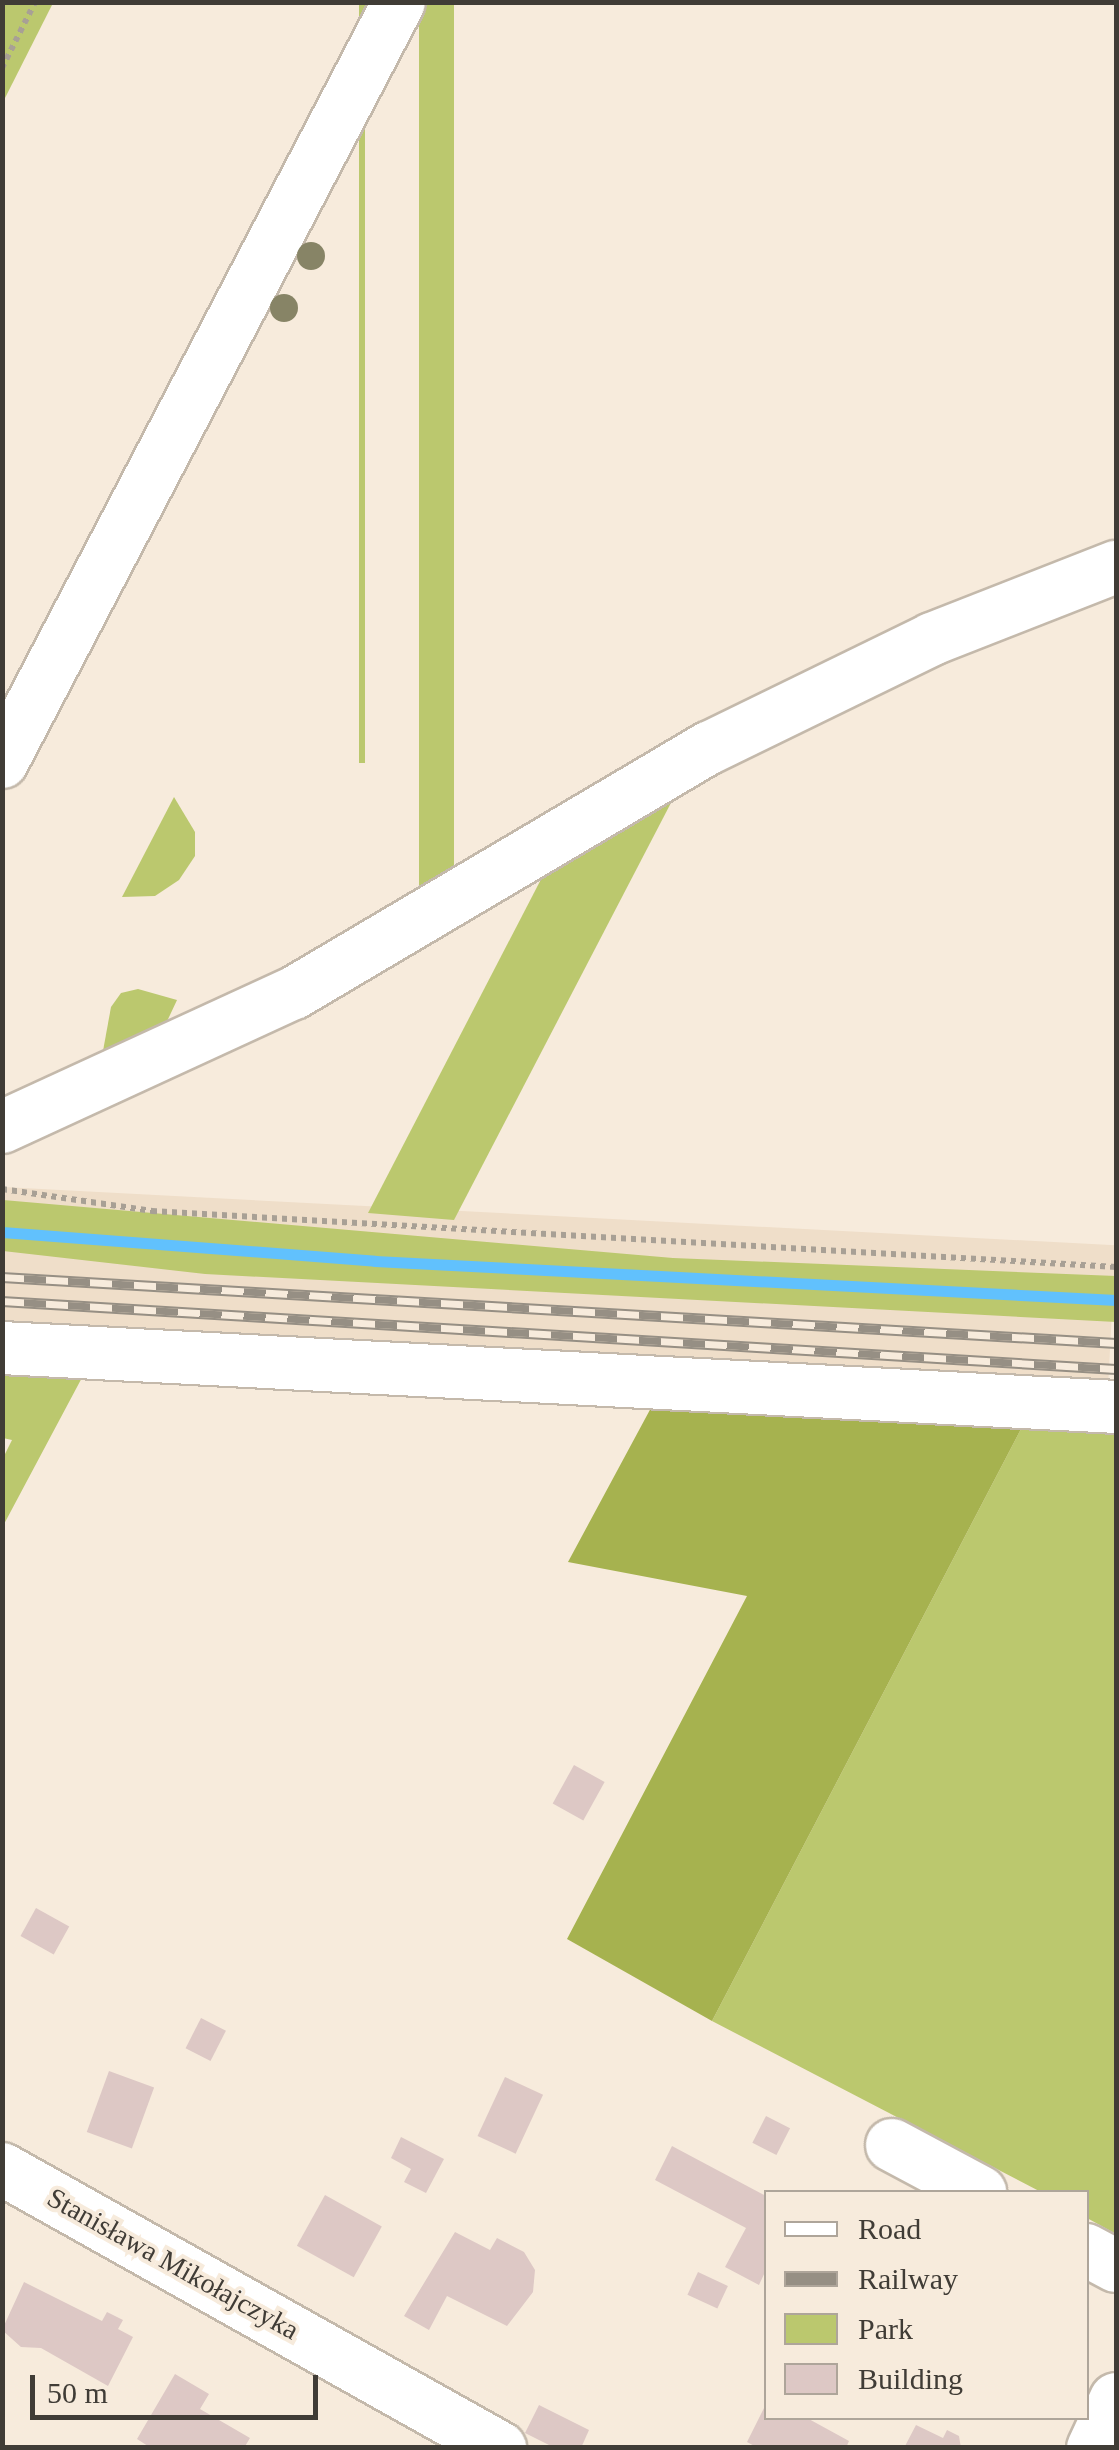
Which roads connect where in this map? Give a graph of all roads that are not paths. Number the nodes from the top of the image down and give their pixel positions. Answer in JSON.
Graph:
{"nodes":[{"id":1,"x":399,"y":2,"type":"edge"},
{"id":2,"x":1116,"y":566,"type":"edge"},
{"id":3,"x":2,"y":762,"type":"edge"},
{"id":4,"x":2,"y":1127,"type":"edge"},
{"id":5,"x":2,"y":1348,"type":"edge"},
{"id":6,"x":1116,"y":1407,"type":"edge"},
{"id":7,"x":892,"y":2145,"type":"dead end"},
{"id":8,"x":2,"y":2168,"type":"edge"},
{"id":9,"x":976,"y":2190,"type":"edge"},
{"id":10,"x":1089,"y":2252,"type":"edge"},
{"id":11,"x":1116,"y":2266,"type":"edge"},
{"id":12,"x":1116,"y":2398,"type":"edge"},
{"id":13,"x":500,"y":2448,"type":"edge"},
{"id":14,"x":1092,"y":2448,"type":"edge"}],
"edges":[{"from":1,"to":3,"type":"street"},
{"from":2,"to":4,"type":"street"},
{"from":5,"to":6,"type":"street"},
{"from":7,"to":9,"type":"street"},
{"from":8,"to":13,"type":"street","name":"Stanisława Mikołajczyka"},
{"from":10,"to":11,"type":"street"},
{"from":12,"to":14,"type":"street"}]}
